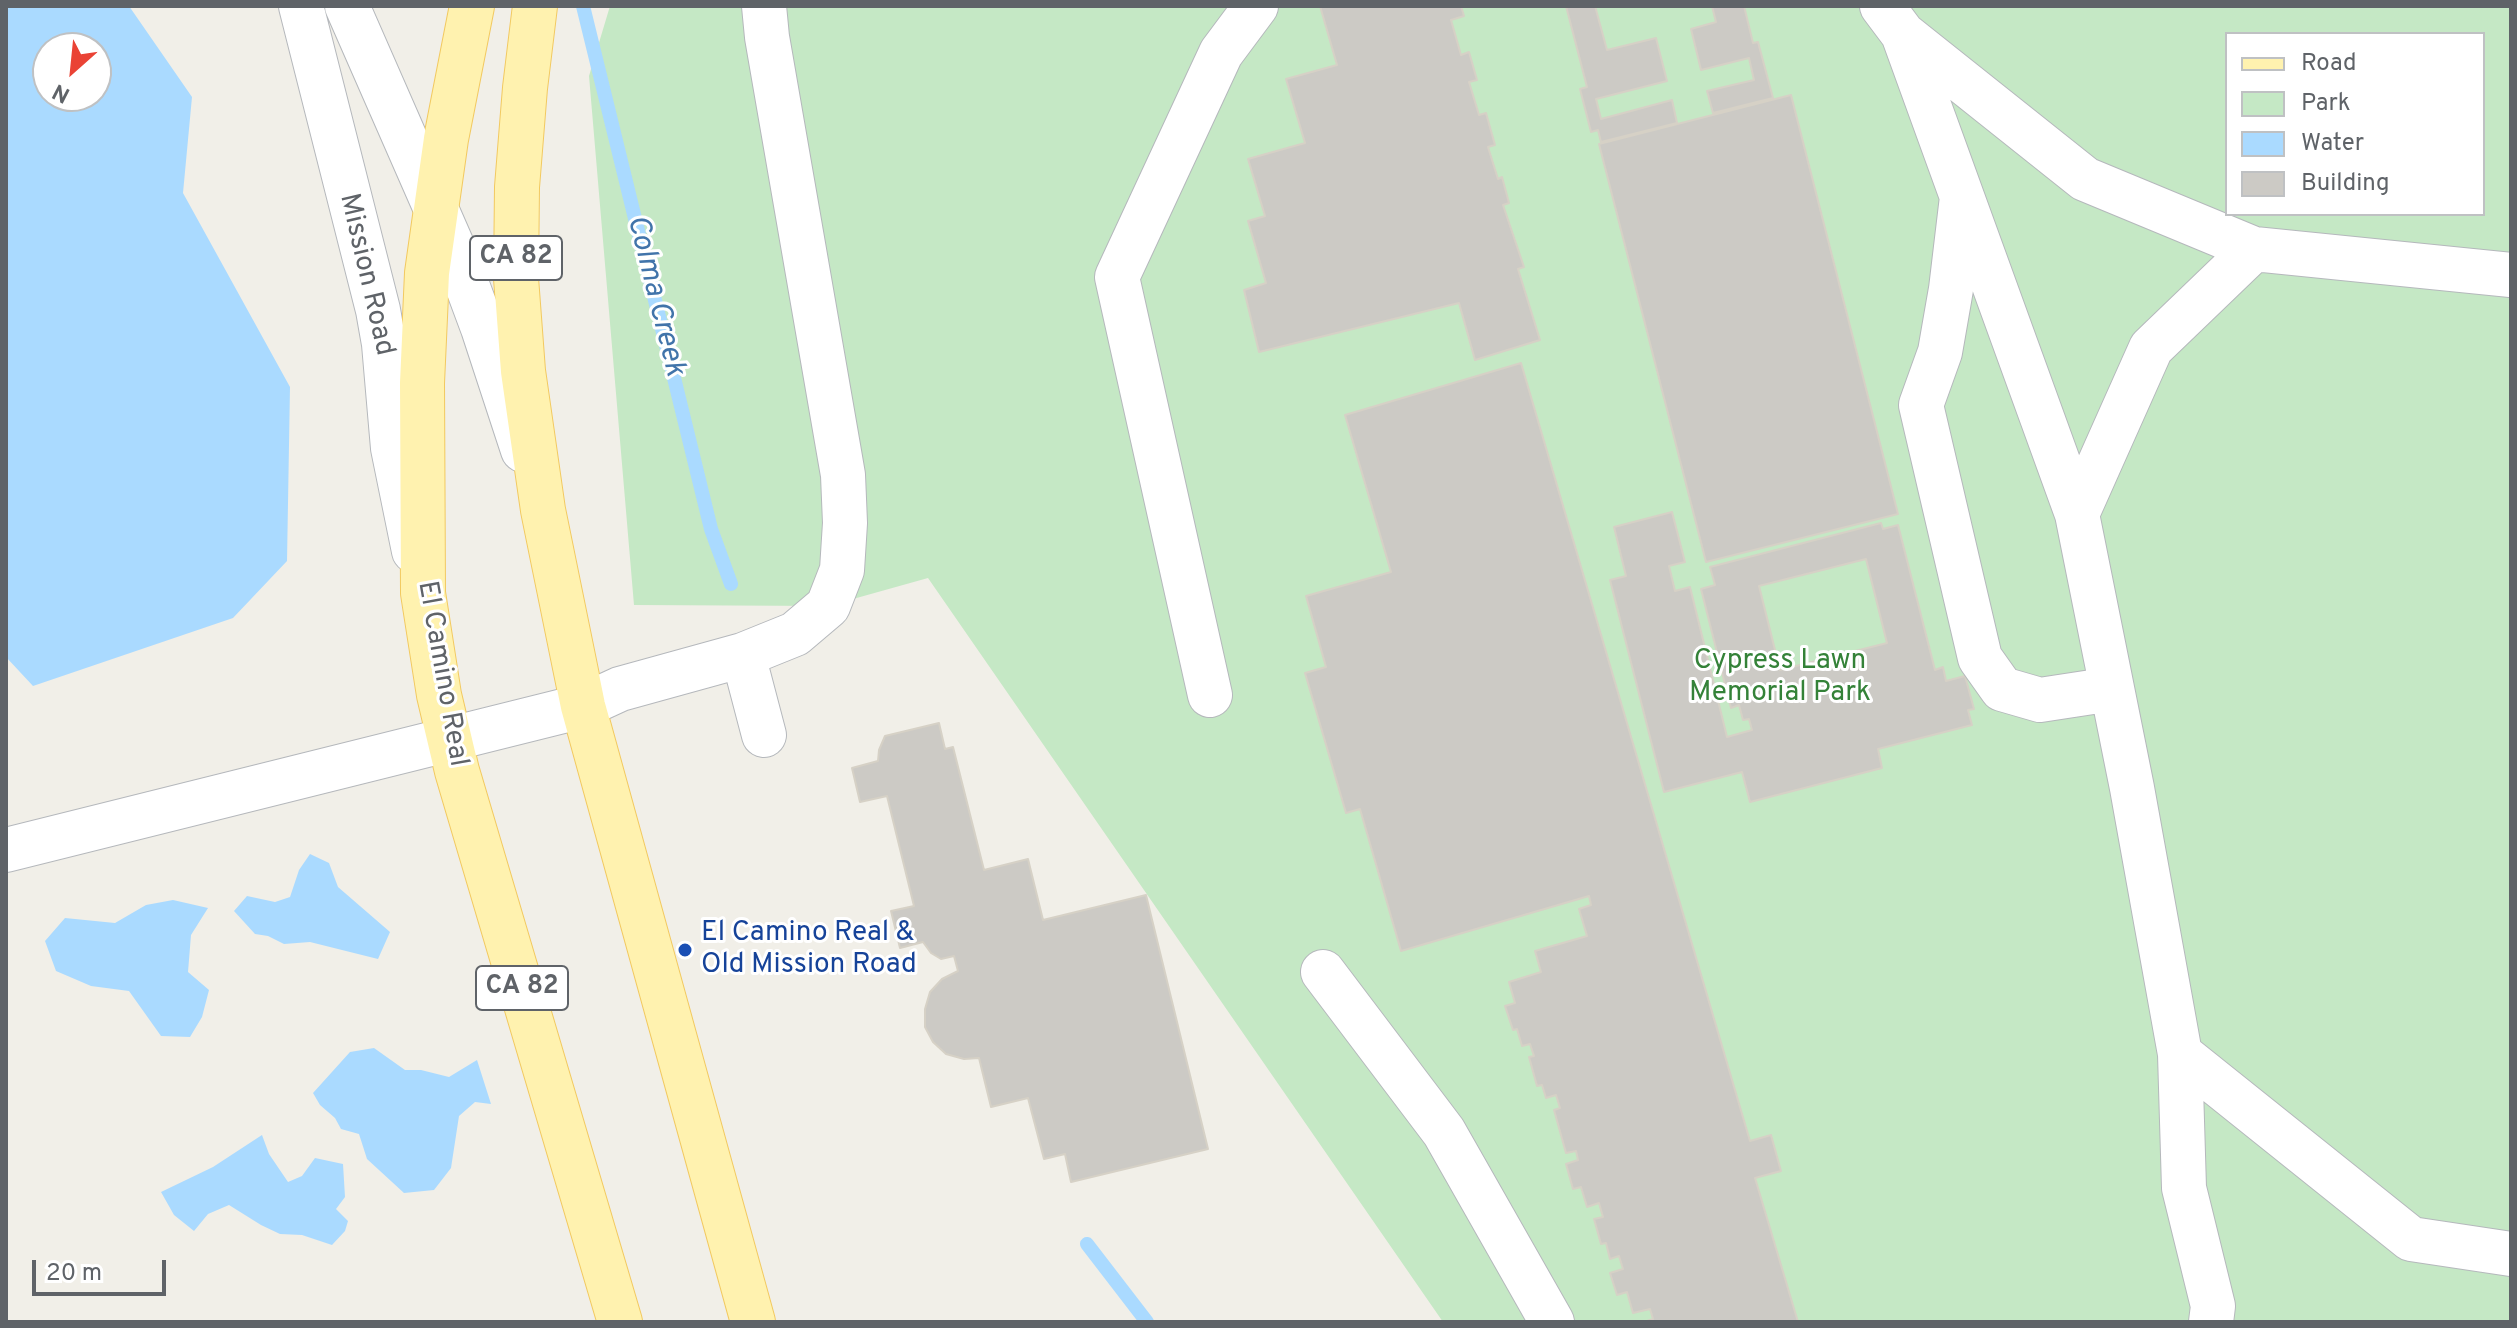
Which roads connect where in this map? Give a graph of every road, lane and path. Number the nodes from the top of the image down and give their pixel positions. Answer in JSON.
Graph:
{"nodes":[{"id":1,"x":301,"y":6,"type":"edge"},
{"id":2,"x":347,"y":6,"type":"edge"},
{"id":3,"x":472,"y":6,"type":"edge"},
{"id":4,"x":535,"y":6,"type":"edge"},
{"id":5,"x":764,"y":6,"type":"edge"},
{"id":6,"x":1256,"y":6,"type":"edge"},
{"id":7,"x":1892,"y":20,"type":"edge"},
{"id":8,"x":1962,"y":197,"type":"junction"},
{"id":9,"x":436,"y":207,"type":"junction"},
{"id":10,"x":2254,"y":249,"type":"junction"},
{"id":11,"x":2511,"y":275,"type":"edge"},
{"id":12,"x":543,"y":510,"type":"junction"},
{"id":13,"x":2077,"y":514,"type":"junction"},
{"id":14,"x":423,"y":593,"type":"junction"},
{"id":15,"x":743,"y":655,"type":"junction"},
{"id":16,"x":2112,"y":689,"type":"junction"},
{"id":17,"x":1210,"y":695,"type":"dead end"},
{"id":18,"x":583,"y":706,"type":"junction"},
{"id":19,"x":764,"y":735,"type":"dead end"},
{"id":20,"x":450,"y":740,"type":"junction"},
{"id":21,"x":6,"y":850,"type":"edge"},
{"id":22,"x":1323,"y":972,"type":"dead end"},
{"id":23,"x":2180,"y":1054,"type":"junction"},
{"id":24,"x":2511,"y":1254,"type":"edge"},
{"id":25,"x":620,"y":1322,"type":"edge"},
{"id":26,"x":753,"y":1322,"type":"edge"},
{"id":27,"x":1552,"y":1322,"type":"edge"},
{"id":28,"x":2211,"y":1322,"type":"edge"}],
"edges":[{"from":1,"to":14,"type":"street","name":"Mission Road"},
{"from":2,"to":9,"type":"street"},
{"from":3,"to":9,"type":"main road","name":"El Camino Real","number":"CA 82"},
{"from":4,"to":12,"type":"main road","number":"CA 82"},
{"from":5,"to":15,"type":"street"},
{"from":6,"to":17,"type":"street"},
{"from":7,"to":8,"type":"street"},
{"from":7,"to":10,"type":"street"},
{"from":8,"to":13,"type":"street"},
{"from":8,"to":16,"type":"street"},
{"from":9,"to":12,"type":"street"},
{"from":9,"to":14,"type":"main road","name":"El Camino Real","number":"CA 82"},
{"from":10,"to":11,"type":"street"},
{"from":10,"to":13,"type":"street"},
{"from":12,"to":18,"type":"main road","number":"CA 82"},
{"from":13,"to":16,"type":"street"},
{"from":14,"to":20,"type":"main road","name":"El Camino Real","number":"CA 82"},
{"from":15,"to":18,"type":"street"},
{"from":15,"to":19,"type":"street"},
{"from":16,"to":23,"type":"street"},
{"from":18,"to":20,"type":"street"},
{"from":18,"to":26,"type":"main road","number":"CA 82"},
{"from":20,"to":21,"type":"street"},
{"from":20,"to":25,"type":"main road","name":"El Camino Real","number":"CA 82"},
{"from":22,"to":27,"type":"street"},
{"from":23,"to":24,"type":"street"},
{"from":23,"to":28,"type":"street"}]}
